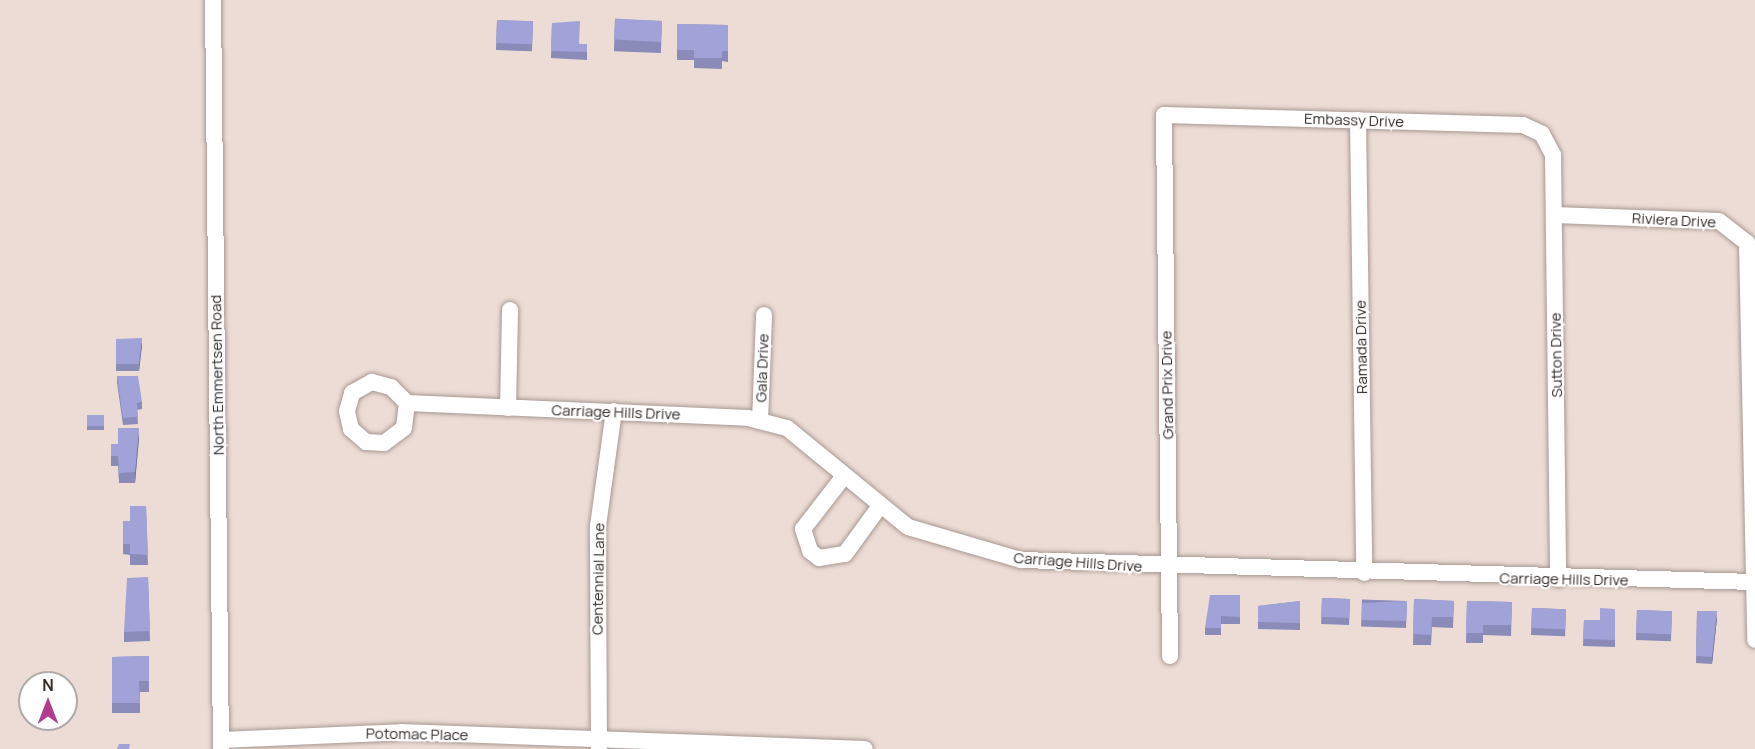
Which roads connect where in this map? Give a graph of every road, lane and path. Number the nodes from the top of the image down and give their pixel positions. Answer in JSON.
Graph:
{"nodes":[{"id":1,"x":213,"y":0,"type":"edge"},
{"id":2,"x":1164,"y":115,"type":"joint"},
{"id":3,"x":1358,"y":120,"type":"junction"},
{"id":4,"x":1542,"y":134,"type":"joint"},
{"id":5,"x":1554,"y":215,"type":"junction"},
{"id":6,"x":510,"y":310,"type":"dead end"},
{"id":7,"x":764,"y":315,"type":"dead end"},
{"id":8,"x":406,"y":403,"type":"dead end"},
{"id":9,"x":508,"y":408,"type":"junction"},
{"id":10,"x":614,"y":411,"type":"junction"},
{"id":11,"x":760,"y":421,"type":"junction"},
{"id":12,"x":844,"y":476,"type":"junction"},
{"id":13,"x":880,"y":506,"type":"junction"},
{"id":14,"x":1169,"y":568,"type":"junction"},
{"id":15,"x":1364,"y":573,"type":"junction"},
{"id":16,"x":1558,"y":579,"type":"junction"},
{"id":17,"x":1755,"y":582,"type":"edge"},
{"id":18,"x":1755,"y":640,"type":"edge"},
{"id":19,"x":1170,"y":656,"type":"dead end"},
{"id":20,"x":221,"y":744,"type":"edge"},
{"id":21,"x":599,"y":744,"type":"edge"},
{"id":22,"x":865,"y":749,"type":"edge"}],
"edges":[{"from":1,"to":20,"type":"street","name":"North Emmertsen Road"},
{"from":2,"to":3,"type":"street","name":"Embassy Drive"},
{"from":2,"to":14,"type":"street","name":"Grand Prix Drive"},
{"from":3,"to":4,"type":"street","name":"Embassy Drive"},
{"from":3,"to":15,"type":"street","name":"Ramada Drive"},
{"from":4,"to":5,"type":"street","name":"Sutton Drive"},
{"from":5,"to":16,"type":"street","name":"Sutton Drive"},
{"from":5,"to":17,"type":"street","name":"Riviera Drive"},
{"from":6,"to":9,"type":"street"},
{"from":7,"to":11,"type":"street","name":"Gala Drive"},
{"from":8,"to":9,"type":"street","name":"Carriage Hills Drive"},
{"from":9,"to":10,"type":"street","name":"Carriage Hills Drive"},
{"from":10,"to":11,"type":"street","name":"Carriage Hills Drive"},
{"from":10,"to":21,"type":"street","name":"Centennial Lane"},
{"from":11,"to":12,"type":"street","name":"Carriage Hills Drive"},
{"from":12,"to":13,"type":"street","name":"Carriage Hills Drive"},
{"from":12,"to":13,"type":"street"},
{"from":13,"to":14,"type":"street","name":"Carriage Hills Drive"},
{"from":14,"to":15,"type":"street","name":"Carriage Hills Drive"},
{"from":14,"to":19,"type":"street","name":"Grand Prix Drive"},
{"from":15,"to":16,"type":"street","name":"Carriage Hills Drive"},
{"from":16,"to":17,"type":"street","name":"Carriage Hills Drive"},
{"from":17,"to":18,"type":"street","name":"Riviera Drive"},
{"from":20,"to":21,"type":"street","name":"Potomac Place"},
{"from":21,"to":22,"type":"street","name":"Potomac Place"}]}
